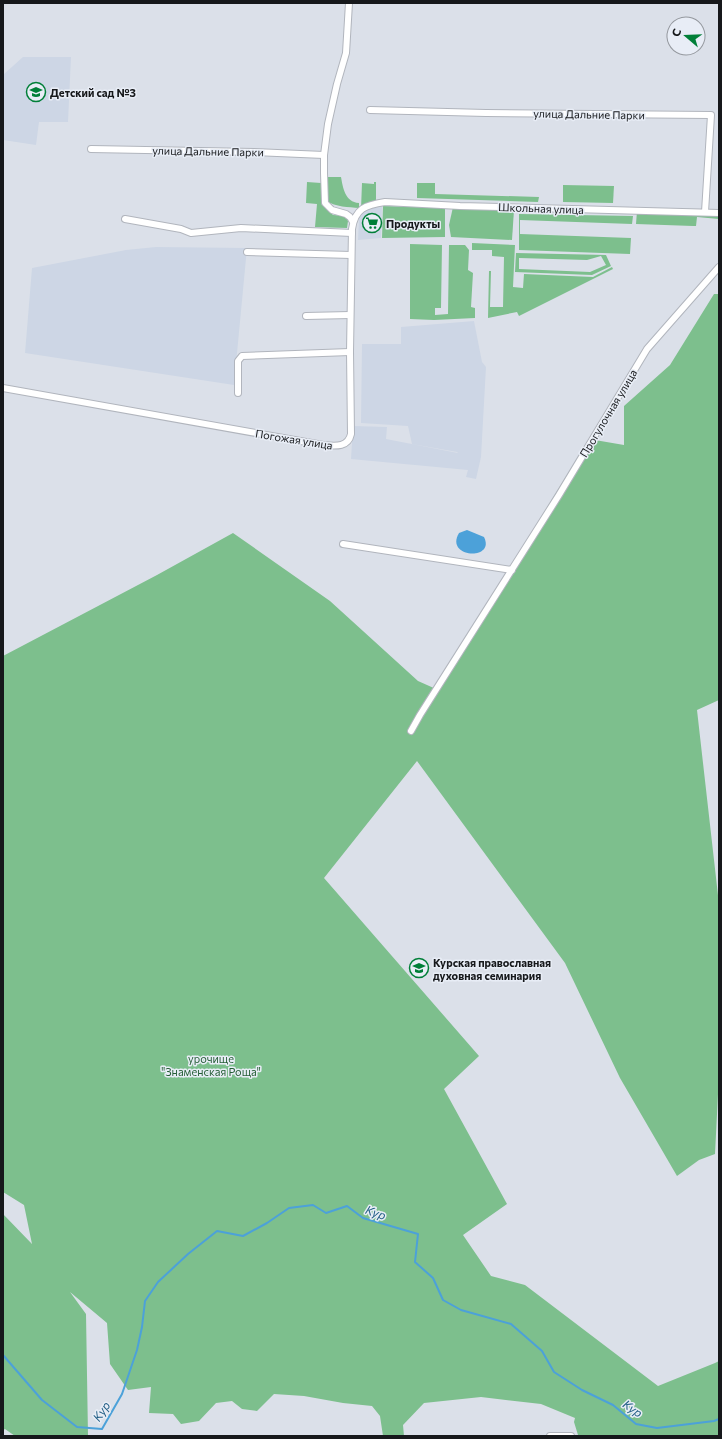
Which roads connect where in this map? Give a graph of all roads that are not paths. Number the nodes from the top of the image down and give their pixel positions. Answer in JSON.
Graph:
{"nodes":[{"id":1,"x":349,"y":3,"type":"edge"},
{"id":2,"x":370,"y":110,"type":"dead end"},
{"id":3,"x":91,"y":149,"type":"dead end"},
{"id":4,"x":324,"y":155,"type":"junction"},
{"id":5,"x":363,"y":207,"type":"joint"},
{"id":6,"x":705,"y":212,"type":"junction"},
{"id":7,"x":719,"y":213,"type":"edge"},
{"id":8,"x":125,"y":219,"type":"dead end"},
{"id":9,"x":353,"y":222,"type":"junction"},
{"id":10,"x":352,"y":233,"type":"junction"},
{"id":11,"x":247,"y":252,"type":"dead end"},
{"id":12,"x":351,"y":254,"type":"junction"},
{"id":13,"x":719,"y":267,"type":"edge"},
{"id":14,"x":350,"y":315,"type":"junction"},
{"id":15,"x":306,"y":316,"type":"dead end"},
{"id":16,"x":350,"y":352,"type":"junction"},
{"id":17,"x":3,"y":388,"type":"edge"},
{"id":18,"x":238,"y":393,"type":"dead end"},
{"id":19,"x":343,"y":544,"type":"dead end"},
{"id":20,"x":512,"y":570,"type":"junction"},
{"id":21,"x":411,"y":731,"type":"dead end"},
{"id":22,"x":550,"y":1436,"type":"edge"},
{"id":23,"x":571,"y":1436,"type":"edge"}],
"edges":[{"from":1,"to":4,"type":"street"},
{"from":2,"to":6,"type":"street","name":"улица Дальние Парки"},
{"from":3,"to":4,"type":"street","name":"улица Дальние Парки"},
{"from":4,"to":9,"type":"street"},
{"from":5,"to":6,"type":"street","name":"Школьная улица"},
{"from":5,"to":9,"type":"street","name":"Погожая улица"},
{"from":6,"to":7,"type":"street","name":"Школьная улица"},
{"from":8,"to":10,"type":"street"},
{"from":9,"to":10,"type":"street","name":"Погожая улица"},
{"from":10,"to":12,"type":"street","name":"Погожая улица"},
{"from":11,"to":12,"type":"street"},
{"from":12,"to":14,"type":"street","name":"Погожая улица"},
{"from":13,"to":20,"type":"street","name":"Прогулочная улица"},
{"from":14,"to":15,"type":"street"},
{"from":14,"to":16,"type":"street","name":"Погожая улица"},
{"from":16,"to":17,"type":"street","name":"Погожая улица"},
{"from":16,"to":18,"type":"street"},
{"from":19,"to":20,"type":"street"},
{"from":20,"to":21,"type":"street","name":"Прогулочная улица"},
{"from":22,"to":23,"type":"street"}]}
